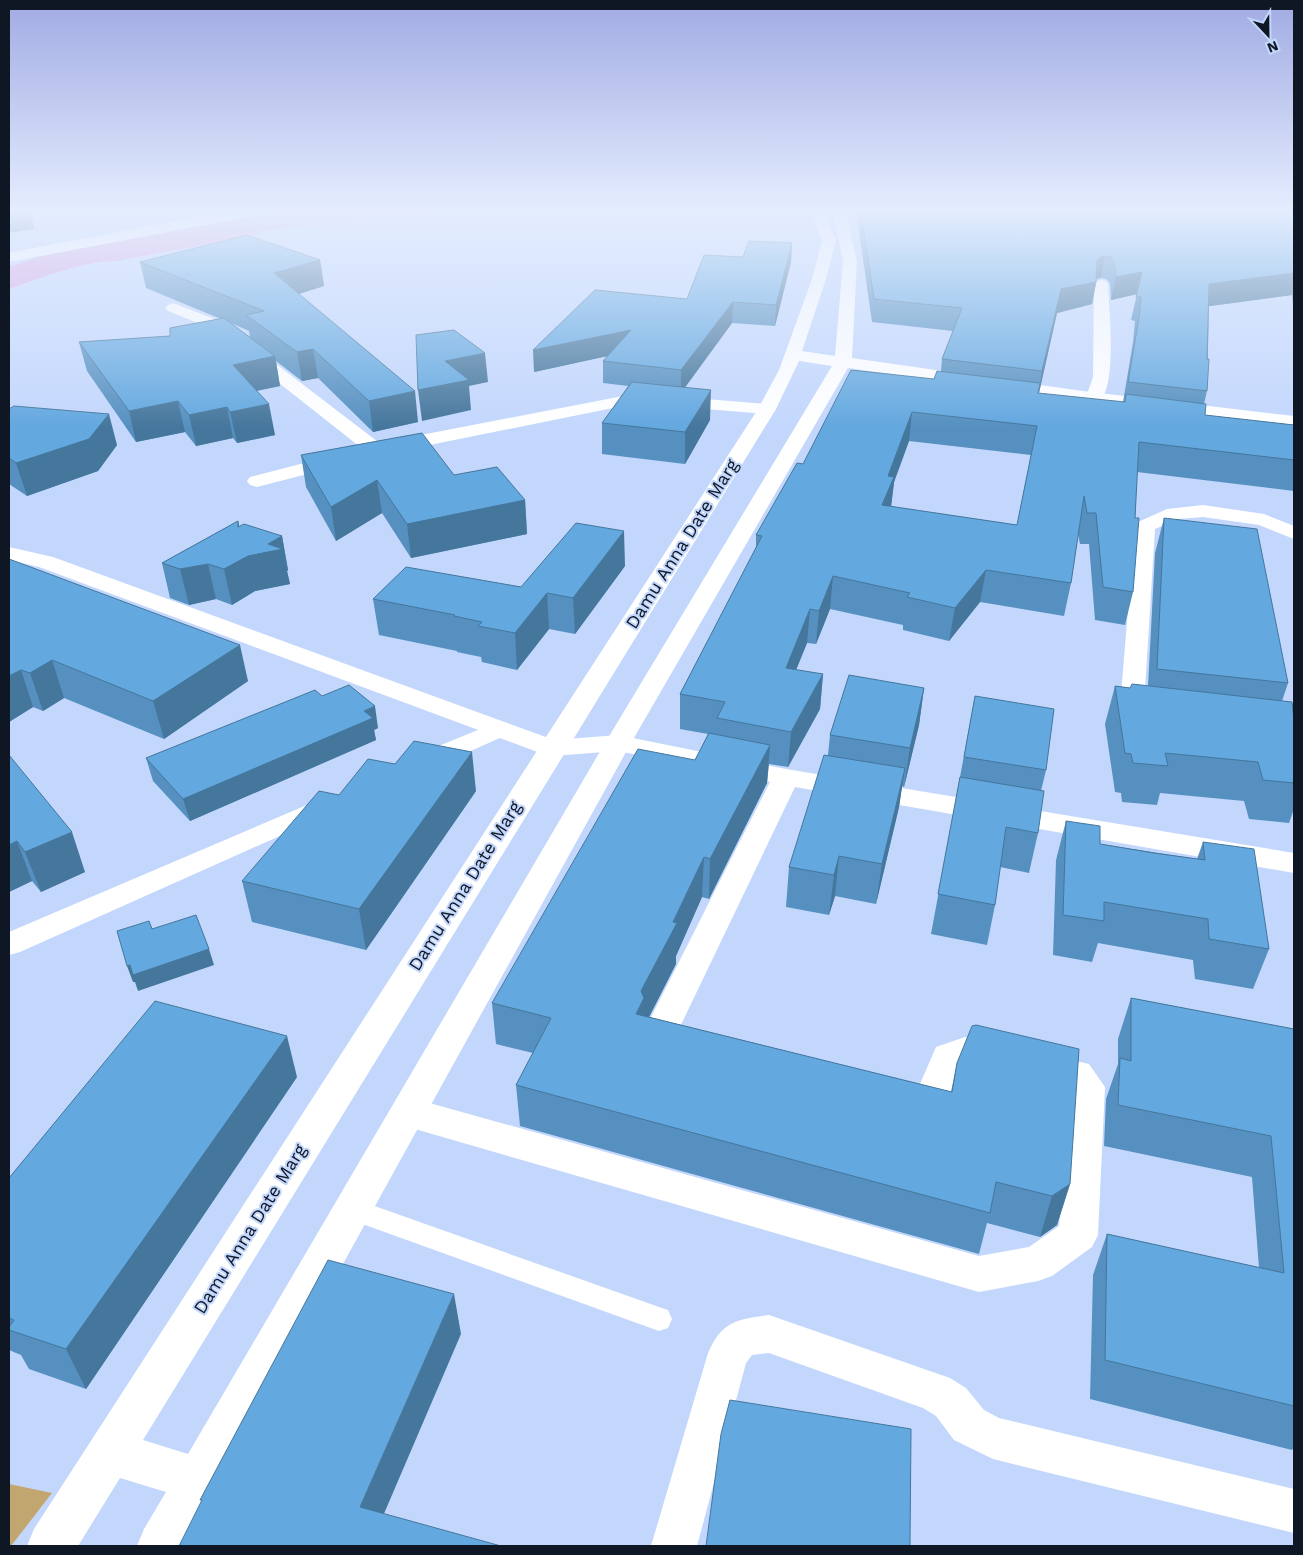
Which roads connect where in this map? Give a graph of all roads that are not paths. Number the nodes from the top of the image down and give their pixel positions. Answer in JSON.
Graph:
{"nodes":[{"id":1,"x":818,"y":283,"type":"edge"},
{"id":2,"x":849,"y":283,"type":"edge"},
{"id":3,"x":1101,"y":284,"type":"edge"},
{"id":4,"x":173,"y":308,"type":"edge"},
{"id":5,"x":790,"y":363,"type":"junction"},
{"id":6,"x":846,"y":376,"type":"junction"},
{"id":7,"x":1095,"y":397,"type":"junction"},
{"id":8,"x":767,"y":409,"type":"junction"},
{"id":9,"x":1294,"y":421,"type":"edge"},
{"id":10,"x":1294,"y":436,"type":"edge"},
{"id":11,"x":376,"y":450,"type":"junction"},
{"id":12,"x":257,"y":481,"type":"dead end"},
{"id":13,"x":1294,"y":533,"type":"edge"},
{"id":14,"x":9,"y":554,"type":"edge"},
{"id":15,"x":1157,"y":717,"type":"edge"},
{"id":16,"x":500,"y":729,"type":"junction"},
{"id":17,"x":618,"y":744,"type":"junction"},
{"id":18,"x":552,"y":748,"type":"junction"},
{"id":19,"x":400,"y":773,"type":"edge"},
{"id":20,"x":786,"y":777,"type":"junction"},
{"id":21,"x":355,"y":792,"type":"edge"},
{"id":22,"x":1294,"y":863,"type":"edge"},
{"id":23,"x":9,"y":944,"type":"edge"},
{"id":24,"x":706,"y":1053,"type":"edge"},
{"id":25,"x":869,"y":1089,"type":"edge"},
{"id":26,"x":408,"y":1112,"type":"junction"},
{"id":27,"x":352,"y":1209,"type":"junction"},
{"id":28,"x":658,"y":1319,"type":"dead end"},
{"id":29,"x":110,"y":1452,"type":"junction"},
{"id":30,"x":198,"y":1480,"type":"junction"},
{"id":31,"x":1294,"y":1511,"type":"edge"},
{"id":32,"x":51,"y":1546,"type":"edge"},
{"id":33,"x":161,"y":1546,"type":"edge"},
{"id":34,"x":674,"y":1546,"type":"edge"}],
"edges":[{"from":1,"to":5,"type":"street","name":"Damu Anna Date Marg"},
{"from":2,"to":6,"type":"street"},
{"from":3,"to":7,"type":"street"},
{"from":4,"to":11,"type":"street"},
{"from":5,"to":6,"type":"street"},
{"from":5,"to":8,"type":"street","name":"Damu Anna Date Marg"},
{"from":6,"to":7,"type":"street"},
{"from":6,"to":10,"type":"street"},
{"from":6,"to":17,"type":"street"},
{"from":7,"to":9,"type":"street"},
{"from":8,"to":11,"type":"street"},
{"from":8,"to":18,"type":"street","name":"Damu Anna Date Marg"},
{"from":11,"to":12,"type":"street"},
{"from":13,"to":15,"type":"street"},
{"from":14,"to":16,"type":"street"},
{"from":16,"to":18,"type":"street"},
{"from":16,"to":19,"type":"street"},
{"from":17,"to":18,"type":"street"},
{"from":17,"to":20,"type":"street"},
{"from":17,"to":26,"type":"street"},
{"from":18,"to":29,"type":"street","name":"Damu Anna Date Marg"},
{"from":20,"to":22,"type":"street"},
{"from":20,"to":24,"type":"street"},
{"from":21,"to":23,"type":"street"},
{"from":25,"to":26,"type":"street"},
{"from":26,"to":27,"type":"street"},
{"from":27,"to":28,"type":"lane"},
{"from":27,"to":30,"type":"street"},
{"from":29,"to":30,"type":"street"},
{"from":29,"to":32,"type":"street","name":"Damu Anna Date Marg"},
{"from":30,"to":33,"type":"street"},
{"from":31,"to":34,"type":"street"}]}
